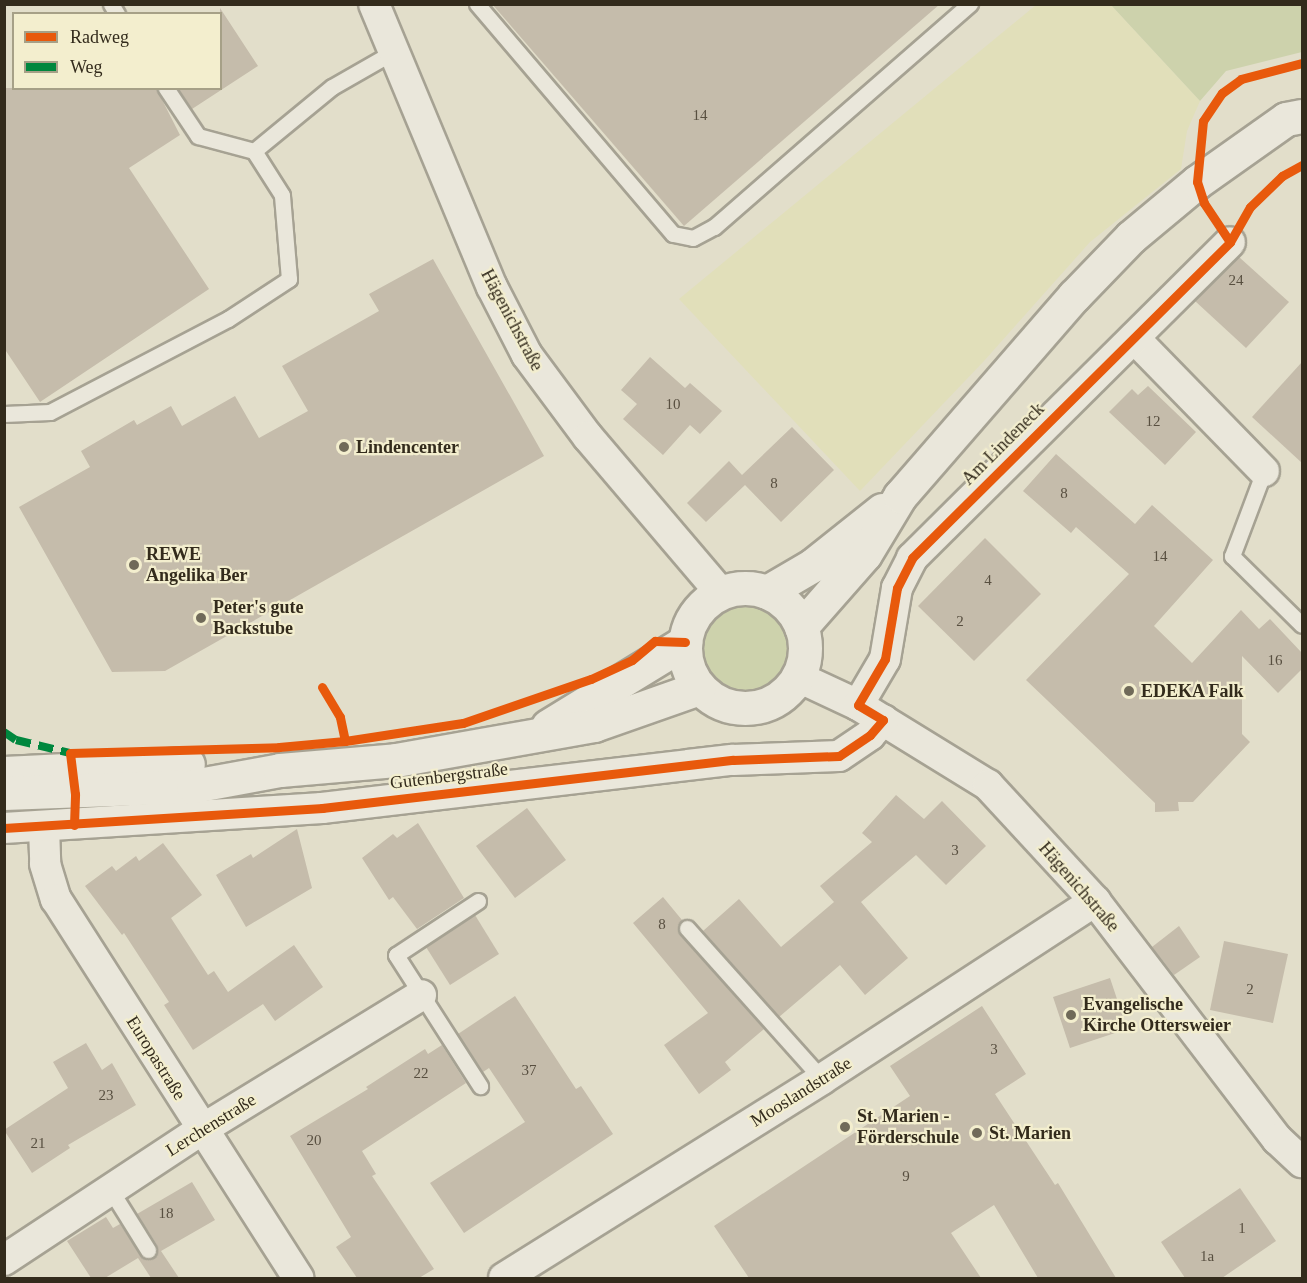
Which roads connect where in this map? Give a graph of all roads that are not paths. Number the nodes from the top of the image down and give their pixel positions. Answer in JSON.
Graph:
{"nodes":[{"id":1,"x":374,"y":4,"type":"edge"},
{"id":2,"x":477,"y":4,"type":"edge"},
{"id":3,"x":970,"y":4,"type":"edge"},
{"id":4,"x":393,"y":52,"type":"junction"},
{"id":5,"x":167,"y":90,"type":"edge"},
{"id":6,"x":1297,"y":113,"type":"edge"},
{"id":7,"x":254,"y":151,"type":"junction"},
{"id":8,"x":1230,"y":242,"type":"dead end"},
{"id":9,"x":1134,"y":338,"type":"junction"},
{"id":10,"x":4,"y":414,"type":"edge"},
{"id":11,"x":1264,"y":471,"type":"joint"},
{"id":12,"x":900,"y":496,"type":"junction"},
{"id":13,"x":767,"y":592,"type":"junction"},
{"id":14,"x":721,"y":593,"type":"junction"},
{"id":15,"x":1302,"y":625,"type":"edge"},
{"id":16,"x":801,"y":627,"type":"junction"},
{"id":17,"x":685,"y":642,"type":"junction"},
{"id":18,"x":798,"y":677,"type":"junction"},
{"id":19,"x":699,"y":688,"type":"junction"},
{"id":20,"x":858,"y":705,"type":"junction"},
{"id":21,"x":883,"y":720,"type":"junction"},
{"id":22,"x":536,"y":734,"type":"junction"},
{"id":23,"x":280,"y":770,"type":"junction"},
{"id":24,"x":4,"y":773,"type":"edge"},
{"id":25,"x":4,"y":793,"type":"edge"},
{"id":26,"x":44,"y":827,"type":"junction"},
{"id":27,"x":4,"y":828,"type":"edge"},
{"id":28,"x":478,"y":901,"type":"dead end"},
{"id":29,"x":1095,"y":901,"type":"junction"},
{"id":30,"x":687,"y":928,"type":"dead end"},
{"id":31,"x":421,"y":995,"type":"junction"},
{"id":32,"x":822,"y":1079,"type":"junction"},
{"id":33,"x":480,"y":1086,"type":"dead end"},
{"id":34,"x":201,"y":1130,"type":"junction"},
{"id":35,"x":1302,"y":1162,"type":"edge"},
{"id":36,"x":110,"y":1189,"type":"junction"},
{"id":37,"x":148,"y":1250,"type":"dead end"},
{"id":38,"x":4,"y":1260,"type":"edge"},
{"id":39,"x":298,"y":1278,"type":"edge"},
{"id":40,"x":504,"y":1278,"type":"edge"}],
"edges":[{"from":1,"to":4,"type":"street","name":"Hägenichstraße"},
{"from":2,"to":3,"type":"lane"},
{"from":4,"to":7,"type":"lane"},
{"from":4,"to":14,"type":"street","name":"Hägenichstraße"},
{"from":5,"to":7,"type":"lane"},
{"from":6,"to":12,"type":"main road"},
{"from":7,"to":10,"type":"lane"},
{"from":8,"to":9,"type":"street","name":"Am Lindeneck"},
{"from":9,"to":11,"type":"street"},
{"from":9,"to":20,"type":"street","name":"Am Lindeneck"},
{"from":11,"to":15,"type":"lane"},
{"from":12,"to":13,"type":"main road"},
{"from":12,"to":16,"type":"main road"},
{"from":13,"to":14,"type":"main road"},
{"from":13,"to":16,"type":"main road"},
{"from":14,"to":17,"type":"main road"},
{"from":16,"to":18,"type":"main road"},
{"from":17,"to":19,"type":"main road"},
{"from":17,"to":22,"type":"main road"},
{"from":18,"to":19,"type":"main road"},
{"from":18,"to":20,"type":"street","name":"Hägenichstraße"},
{"from":19,"to":22,"type":"main road"},
{"from":20,"to":21,"type":"street","name":"Hägenichstraße"},
{"from":21,"to":26,"type":"street","name":"Gutenbergstraße"},
{"from":21,"to":29,"type":"street","name":"Hägenichstraße"},
{"from":22,"to":23,"type":"main road"},
{"from":23,"to":24,"type":"main road"},
{"from":23,"to":25,"type":"main road"},
{"from":26,"to":27,"type":"street","name":"Gutenbergstraße"},
{"from":26,"to":34,"type":"street","name":"Europastraße"},
{"from":28,"to":31,"type":"lane"},
{"from":29,"to":32,"type":"street","name":"Mooslandstraße"},
{"from":29,"to":35,"type":"street","name":"Hägenichstraße"},
{"from":30,"to":32,"type":"lane"},
{"from":31,"to":33,"type":"lane"},
{"from":31,"to":34,"type":"street","name":"Lerchenstraße"},
{"from":32,"to":40,"type":"street","name":"Mooslandstraße"},
{"from":34,"to":36,"type":"street","name":"Lerchenstraße"},
{"from":34,"to":39,"type":"street","name":"Europastraße"},
{"from":36,"to":37,"type":"lane"},
{"from":36,"to":38,"type":"street","name":"Lerchenstraße"}]}
